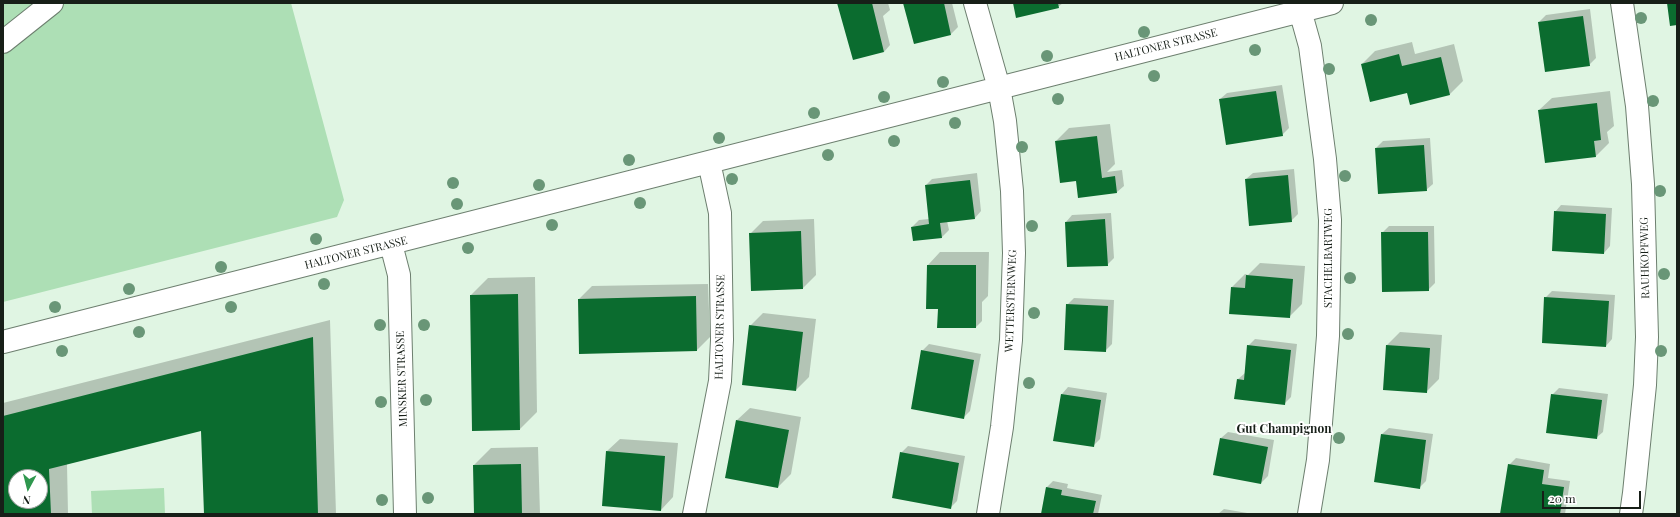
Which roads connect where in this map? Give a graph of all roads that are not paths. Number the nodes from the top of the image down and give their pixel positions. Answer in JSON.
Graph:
{"nodes":[{"id":1,"x":52,"y":3,"type":"edge"},
{"id":2,"x":975,"y":3,"type":"edge"},
{"id":3,"x":1332,"y":3,"type":"edge"},
{"id":4,"x":1622,"y":3,"type":"edge"},
{"id":5,"x":1300,"y":7,"type":"edge"},
{"id":6,"x":3,"y":42,"type":"edge"},
{"id":7,"x":999,"y":88,"type":"junction"},
{"id":8,"x":709,"y":162,"type":"junction"},
{"id":9,"x":391,"y":244,"type":"junction"},
{"id":10,"x":3,"y":342,"type":"edge"},
{"id":11,"x":405,"y":514,"type":"edge"},
{"id":12,"x":694,"y":514,"type":"edge"},
{"id":13,"x":988,"y":514,"type":"edge"},
{"id":14,"x":1309,"y":514,"type":"edge"},
{"id":15,"x":1631,"y":514,"type":"edge"}],
"edges":[{"from":1,"to":6,"type":"street"},
{"from":2,"to":7,"type":"street"},
{"from":3,"to":5,"type":"street","name":"HALTONER STRASSE"},
{"from":4,"to":15,"type":"street","name":"RAUHKOPFWEG"},
{"from":5,"to":7,"type":"street","name":"HALTONER STRASSE"},
{"from":5,"to":14,"type":"street","name":"STACHELBARTWEG"},
{"from":7,"to":8,"type":"street","name":"HALTONER STRASSE"},
{"from":7,"to":13,"type":"street","name":"WETTERSTERNWEG"},
{"from":8,"to":9,"type":"street","name":"HALTONER STRASSE"},
{"from":8,"to":12,"type":"street","name":"HALTONER STRASSE"},
{"from":9,"to":10,"type":"street","name":"HALTONER STRASSE"},
{"from":9,"to":11,"type":"street","name":"MINSKER STRASSE"}]}
